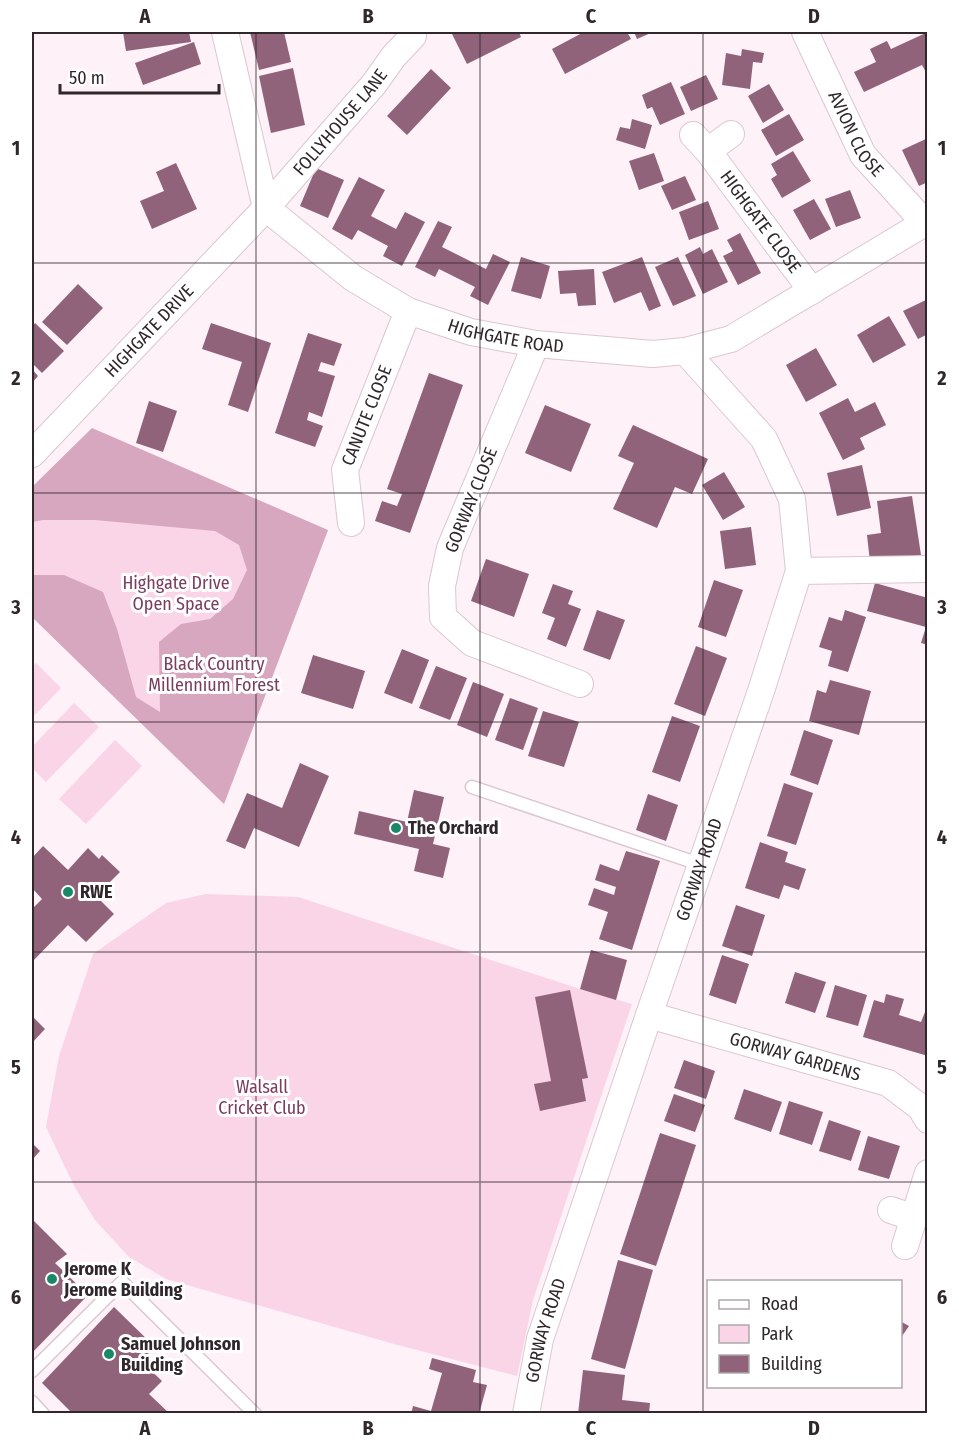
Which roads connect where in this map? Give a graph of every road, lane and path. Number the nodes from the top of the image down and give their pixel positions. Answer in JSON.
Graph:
{"nodes":[{"id":1,"x":225,"y":32,"type":"edge"},
{"id":2,"x":805,"y":32,"type":"edge"},
{"id":3,"x":413,"y":36,"type":"dead end"},
{"id":4,"x":730,"y":134,"type":"dead end"},
{"id":5,"x":267,"y":208,"type":"junction"},
{"id":6,"x":926,"y":222,"type":"edge"},
{"id":7,"x":812,"y":291,"type":"junction"},
{"id":8,"x":408,"y":311,"type":"junction"},
{"id":9,"x":536,"y":344,"type":"junction"},
{"id":10,"x":685,"y":351,"type":"junction"},
{"id":11,"x":32,"y":454,"type":"edge"},
{"id":12,"x":351,"y":523,"type":"dead end"},
{"id":13,"x":927,"y":569,"type":"edge"},
{"id":14,"x":799,"y":571,"type":"junction"},
{"id":15,"x":579,"y":684,"type":"dead end"},
{"id":16,"x":472,"y":787,"type":"dead end"},
{"id":17,"x":702,"y":865,"type":"junction"},
{"id":18,"x":649,"y":1015,"type":"junction"},
{"id":19,"x":927,"y":1120,"type":"edge"},
{"id":20,"x":927,"y":1173,"type":"edge"},
{"id":21,"x":905,"y":1246,"type":"dead end"},
{"id":22,"x":32,"y":1371,"type":"edge"},
{"id":23,"x":32,"y":1402,"type":"edge"},
{"id":24,"x":43,"y":1413,"type":"edge"},
{"id":25,"x":255,"y":1413,"type":"edge"},
{"id":26,"x":526,"y":1413,"type":"edge"}],
"edges":[{"from":1,"to":5,"type":"street"},
{"from":2,"to":6,"type":"street","name":"AVION CLOSE"},
{"from":3,"to":5,"type":"street","name":"FOLLYHOUSE LANE"},
{"from":4,"to":7,"type":"street","name":"HIGHGATE CLOSE"},
{"from":5,"to":8,"type":"street","name":"HIGHGATE ROAD"},
{"from":5,"to":11,"type":"street","name":"HIGHGATE DRIVE"},
{"from":6,"to":7,"type":"street","name":"HIGHGATE ROAD"},
{"from":7,"to":10,"type":"street","name":"HIGHGATE ROAD"},
{"from":8,"to":9,"type":"street","name":"HIGHGATE ROAD"},
{"from":8,"to":12,"type":"street","name":"CANUTE CLOSE"},
{"from":9,"to":10,"type":"street","name":"HIGHGATE ROAD"},
{"from":9,"to":15,"type":"street","name":"GORWAY CLOSE"},
{"from":10,"to":14,"type":"street","name":"GORWAY ROAD"},
{"from":13,"to":14,"type":"street"},
{"from":14,"to":17,"type":"street","name":"GORWAY ROAD"},
{"from":16,"to":17,"type":"lane"},
{"from":17,"to":18,"type":"street","name":"GORWAY ROAD"},
{"from":18,"to":19,"type":"street","name":"GORWAY GARDENS"},
{"from":18,"to":26,"type":"street","name":"GORWAY ROAD"},
{"from":20,"to":21,"type":"street"},
{"from":22,"to":25,"type":"lane"},
{"from":23,"to":24,"type":"lane"}]}
